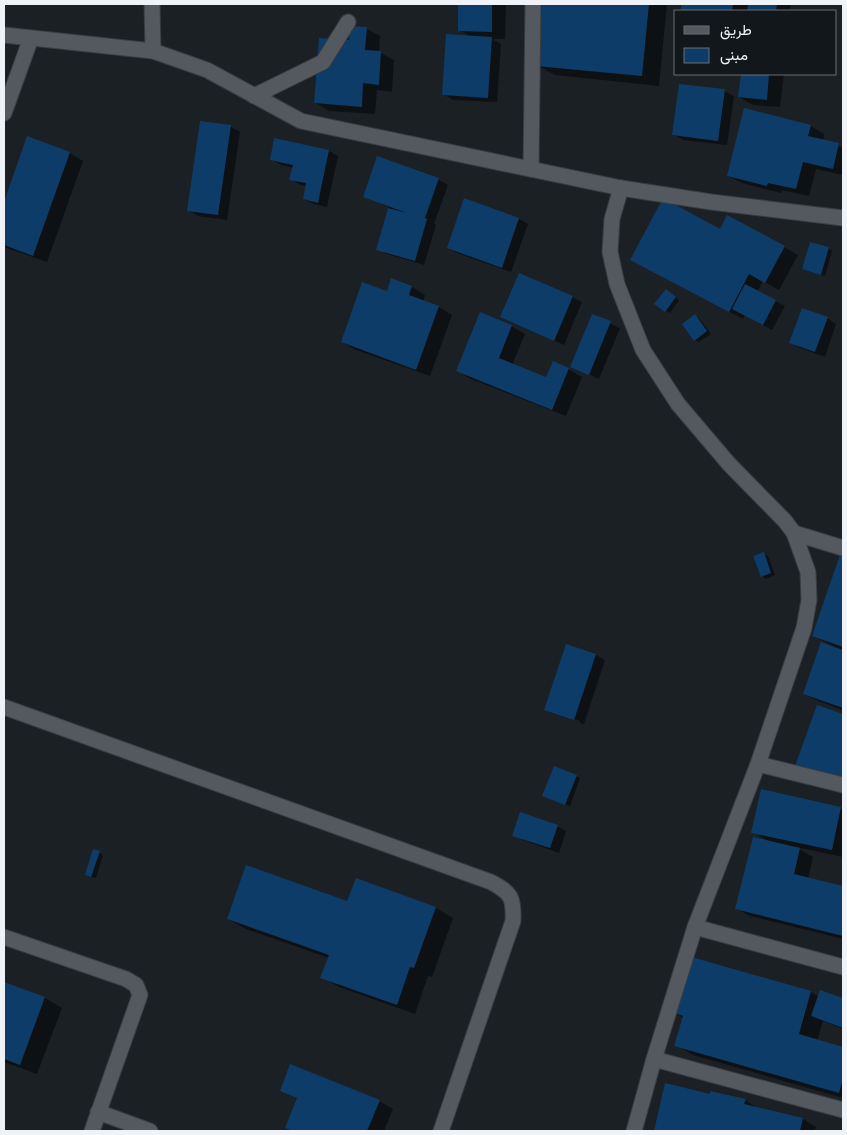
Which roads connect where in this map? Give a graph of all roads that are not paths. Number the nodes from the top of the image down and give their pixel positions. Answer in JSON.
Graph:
{"nodes":[{"id":1,"x":152,"y":4,"type":"edge"},
{"id":2,"x":534,"y":4,"type":"edge"},
{"id":3,"x":348,"y":22,"type":"dead end"},
{"id":4,"x":4,"y":35,"type":"edge"},
{"id":5,"x":31,"y":38,"type":"junction"},
{"id":6,"x":153,"y":51,"type":"junction"},
{"id":7,"x":254,"y":96,"type":"junction"},
{"id":8,"x":4,"y":113,"type":"edge"},
{"id":9,"x":531,"y":169,"type":"junction"},
{"id":10,"x":621,"y":188,"type":"junction"},
{"id":11,"x":843,"y":218,"type":"edge"},
{"id":12,"x":794,"y":533,"type":"junction"},
{"id":13,"x":843,"y":548,"type":"edge"},
{"id":14,"x":4,"y":707,"type":"edge"},
{"id":15,"x":758,"y":764,"type":"junction"},
{"id":16,"x":843,"y":785,"type":"edge"},
{"id":17,"x":695,"y":927,"type":"junction"},
{"id":18,"x":4,"y":937,"type":"edge"},
{"id":19,"x":843,"y":968,"type":"edge"},
{"id":20,"x":654,"y":1058,"type":"junction"},
{"id":21,"x":843,"y":1110,"type":"edge"},
{"id":22,"x":98,"y":1112,"type":"junction"},
{"id":23,"x":92,"y":1131,"type":"edge"},
{"id":24,"x":150,"y":1131,"type":"edge"},
{"id":25,"x":441,"y":1131,"type":"edge"},
{"id":26,"x":634,"y":1131,"type":"edge"}],
"edges":[{"from":1,"to":6,"type":"main road"},
{"from":2,"to":9,"type":"main road"},
{"from":3,"to":7,"type":"main road"},
{"from":4,"to":5,"type":"main road"},
{"from":5,"to":6,"type":"main road"},
{"from":5,"to":8,"type":"main road"},
{"from":6,"to":7,"type":"main road"},
{"from":7,"to":9,"type":"main road"},
{"from":9,"to":10,"type":"main road"},
{"from":10,"to":11,"type":"main road"},
{"from":10,"to":12,"type":"main road"},
{"from":12,"to":13,"type":"main road"},
{"from":12,"to":15,"type":"main road"},
{"from":14,"to":25,"type":"main road"},
{"from":15,"to":16,"type":"main road"},
{"from":15,"to":17,"type":"main road"},
{"from":17,"to":19,"type":"main road"},
{"from":17,"to":20,"type":"main road"},
{"from":18,"to":22,"type":"main road"},
{"from":20,"to":21,"type":"main road"},
{"from":20,"to":26,"type":"main road"},
{"from":22,"to":23,"type":"main road"},
{"from":22,"to":24,"type":"main road"}]}
